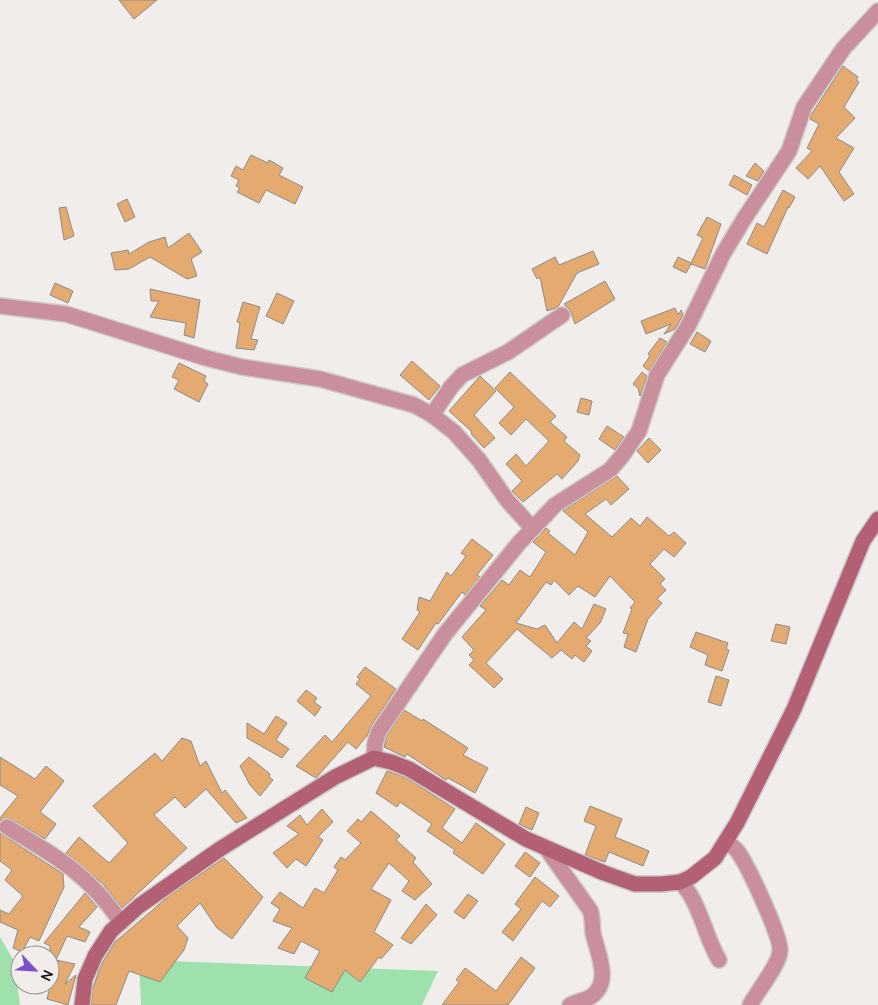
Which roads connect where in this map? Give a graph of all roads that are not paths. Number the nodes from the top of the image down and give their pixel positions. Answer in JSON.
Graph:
{"nodes":[{"id":1,"x":878,"y":11,"type":"edge"},
{"id":2,"x":0,"y":306,"type":"edge"},
{"id":3,"x":562,"y":315,"type":"dead end"},
{"id":4,"x":432,"y":415,"type":"junction"},
{"id":5,"x":878,"y":519,"type":"edge"},
{"id":6,"x":533,"y":529,"type":"junction"},
{"id":7,"x":374,"y":758,"type":"junction"},
{"id":8,"x":7,"y":827,"type":"dead end"},
{"id":9,"x":726,"y":843,"type":"junction"},
{"id":10,"x":546,"y":848,"type":"junction"},
{"id":11,"x":680,"y":882,"type":"junction"},
{"id":12,"x":121,"y":922,"type":"junction"},
{"id":13,"x":719,"y":960,"type":"dead end"},
{"id":14,"x":82,"y":1005,"type":"edge"},
{"id":15,"x":570,"y":1005,"type":"edge"},
{"id":16,"x":750,"y":1005,"type":"edge"}],
"edges":[{"from":1,"to":6,"type":"street"},
{"from":2,"to":4,"type":"street"},
{"from":3,"to":4,"type":"street"},
{"from":4,"to":6,"type":"street"},
{"from":5,"to":9,"type":"main road"},
{"from":6,"to":7,"type":"street"},
{"from":7,"to":10,"type":"main road"},
{"from":7,"to":12,"type":"main road"},
{"from":8,"to":12,"type":"street"},
{"from":9,"to":11,"type":"main road"},
{"from":9,"to":16,"type":"street"},
{"from":10,"to":11,"type":"main road"},
{"from":10,"to":15,"type":"street"},
{"from":11,"to":13,"type":"street"},
{"from":12,"to":14,"type":"main road"}]}
